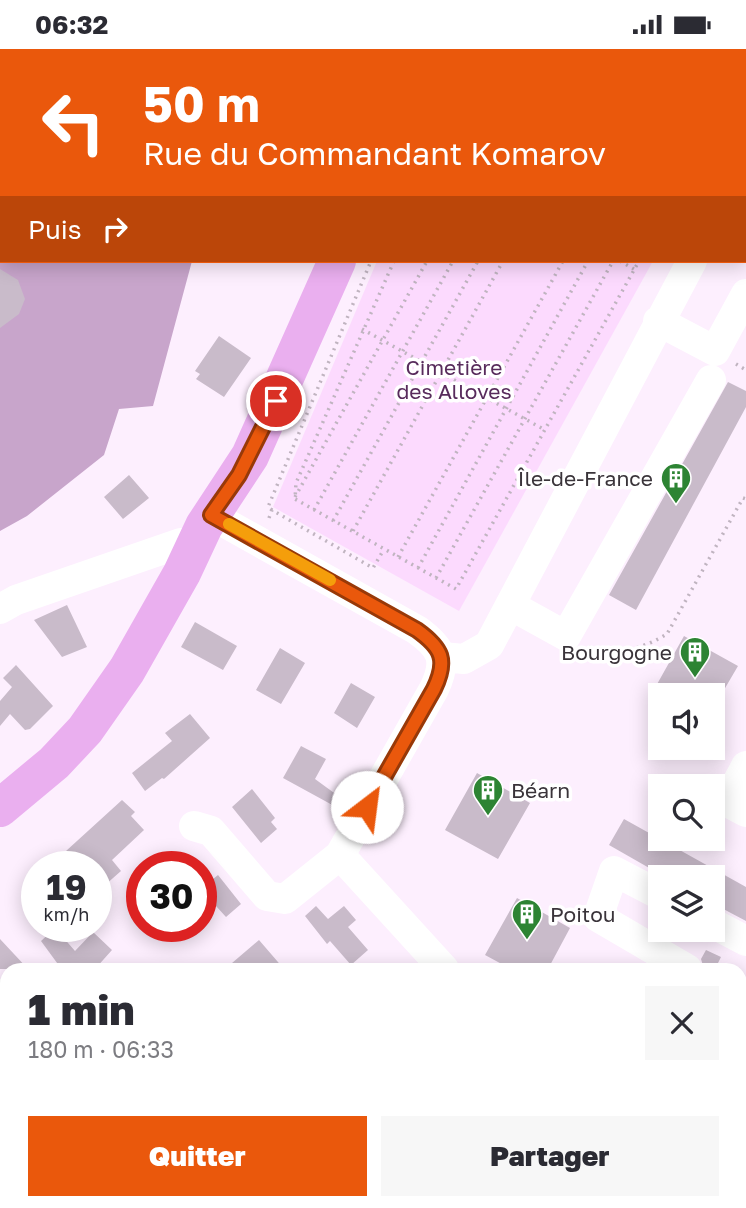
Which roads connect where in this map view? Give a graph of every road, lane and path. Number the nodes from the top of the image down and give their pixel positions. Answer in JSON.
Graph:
{"nodes":[{"id":1,"x":336,"y":263,"type":"edge"},
{"id":2,"x":370,"y":263,"type":"edge"},
{"id":3,"x":393,"y":263,"type":"edge"},
{"id":4,"x":427,"y":263,"type":"edge"},
{"id":5,"x":452,"y":263,"type":"edge"},
{"id":6,"x":477,"y":263,"type":"edge"},
{"id":7,"x":502,"y":263,"type":"edge"},
{"id":8,"x":562,"y":263,"type":"edge"},
{"id":9,"x":588,"y":263,"type":"edge"},
{"id":10,"x":612,"y":263,"type":"edge"},
{"id":11,"x":624,"y":263,"type":"edge"},
{"id":12,"x":638,"y":263,"type":"edge"},
{"id":13,"x":691,"y":263,"type":"edge"},
{"id":14,"x":634,"y":269,"type":"junction"},
{"id":15,"x":746,"y":295,"type":"edge"},
{"id":16,"x":658,"y":321,"type":"junction"},
{"id":17,"x":362,"y":329,"type":"junction"},
{"id":18,"x":383,"y":341,"type":"junction"},
{"id":19,"x":402,"y":351,"type":"junction"},
{"id":20,"x":421,"y":362,"type":"junction"},
{"id":21,"x":441,"y":373,"type":"junction"},
{"id":22,"x":711,"y":380,"type":"dead end"},
{"id":23,"x":487,"y":398,"type":"junction"},
{"id":24,"x":506,"y":408,"type":"junction"},
{"id":25,"x":525,"y":419,"type":"junction"},
{"id":26,"x":545,"y":430,"type":"junction"},
{"id":27,"x":295,"y":499,"type":"junction"},
{"id":28,"x":746,"y":499,"type":"edge"},
{"id":29,"x":272,"y":510,"type":"junction"},
{"id":30,"x":314,"y":510,"type":"junction"},
{"id":31,"x":333,"y":521,"type":"junction"},
{"id":32,"x":202,"y":530,"type":"junction"},
{"id":33,"x":353,"y":531,"type":"junction"},
{"id":34,"x":259,"y":539,"type":"junction"},
{"id":35,"x":384,"y":549,"type":"junction"},
{"id":36,"x":398,"y":557,"type":"junction"},
{"id":37,"x":418,"y":568,"type":"junction"},
{"id":38,"x":436,"y":578,"type":"junction"},
{"id":39,"x":509,"y":605,"type":"junction"},
{"id":40,"x":0,"y":609,"type":"edge"},
{"id":41,"x":566,"y":635,"type":"junction"},
{"id":42,"x":442,"y":657,"type":"junction"},
{"id":43,"x":746,"y":766,"type":"edge"},
{"id":44,"x":737,"y":807,"type":"edge"},
{"id":45,"x":0,"y":808,"type":"edge"},
{"id":46,"x":194,"y":826,"type":"dead end"},
{"id":47,"x":340,"y":855,"type":"junction"},
{"id":48,"x":648,"y":889,"type":"edge"},
{"id":49,"x":725,"y":930,"type":"edge"},
{"id":50,"x":746,"y":941,"type":"edge"},
{"id":51,"x":439,"y":963,"type":"edge"},
{"id":52,"x":677,"y":963,"type":"edge"}],
"edges":[{"from":1,"to":32,"type":"main road"},
{"from":2,"to":29,"type":"path"},
{"from":3,"to":17,"type":"path"},
{"from":4,"to":18,"type":"path"},
{"from":5,"to":19,"type":"path"},
{"from":6,"to":20,"type":"path"},
{"from":7,"to":21,"type":"path"},
{"from":8,"to":23,"type":"path"},
{"from":9,"to":24,"type":"path"},
{"from":10,"to":25,"type":"path"},
{"from":11,"to":14,"type":"path"},
{"from":12,"to":14,"type":"path"},
{"from":13,"to":16,"type":"street"},
{"from":14,"to":26,"type":"path"},
{"from":15,"to":16,"type":"street"},
{"from":16,"to":39,"type":"street"},
{"from":17,"to":18,"type":"path"},
{"from":17,"to":27,"type":"path"},
{"from":18,"to":19,"type":"path"},
{"from":18,"to":27,"type":"path"},
{"from":19,"to":20,"type":"path"},
{"from":19,"to":30,"type":"path"},
{"from":20,"to":21,"type":"path"},
{"from":20,"to":31,"type":"path"},
{"from":21,"to":23,"type":"path"},
{"from":21,"to":33,"type":"path"},
{"from":22,"to":41,"type":"street"},
{"from":23,"to":24,"type":"path"},
{"from":23,"to":36,"type":"path"},
{"from":24,"to":25,"type":"path"},
{"from":24,"to":37,"type":"path"},
{"from":25,"to":26,"type":"path"},
{"from":25,"to":38,"type":"path"},
{"from":26,"to":38,"type":"path"},
{"from":27,"to":30,"type":"path"},
{"from":28,"to":41,"type":"path"},
{"from":29,"to":34,"type":"path"},
{"from":29,"to":35,"type":"path"},
{"from":30,"to":31,"type":"path"},
{"from":31,"to":33,"type":"path"},
{"from":32,"to":34,"type":"street"},
{"from":32,"to":40,"type":"street"},
{"from":32,"to":45,"type":"main road"},
{"from":33,"to":35,"type":"path"},
{"from":34,"to":42,"type":"street"},
{"from":35,"to":36,"type":"path"},
{"from":36,"to":37,"type":"path"},
{"from":37,"to":38,"type":"path"},
{"from":39,"to":41,"type":"street"},
{"from":39,"to":42,"type":"street"},
{"from":42,"to":47,"type":"street"},
{"from":43,"to":44,"type":"street"},
{"from":46,"to":47,"type":"street"},
{"from":47,"to":51,"type":"street"},
{"from":48,"to":52,"type":"street"},
{"from":49,"to":50,"type":"street"}]}
